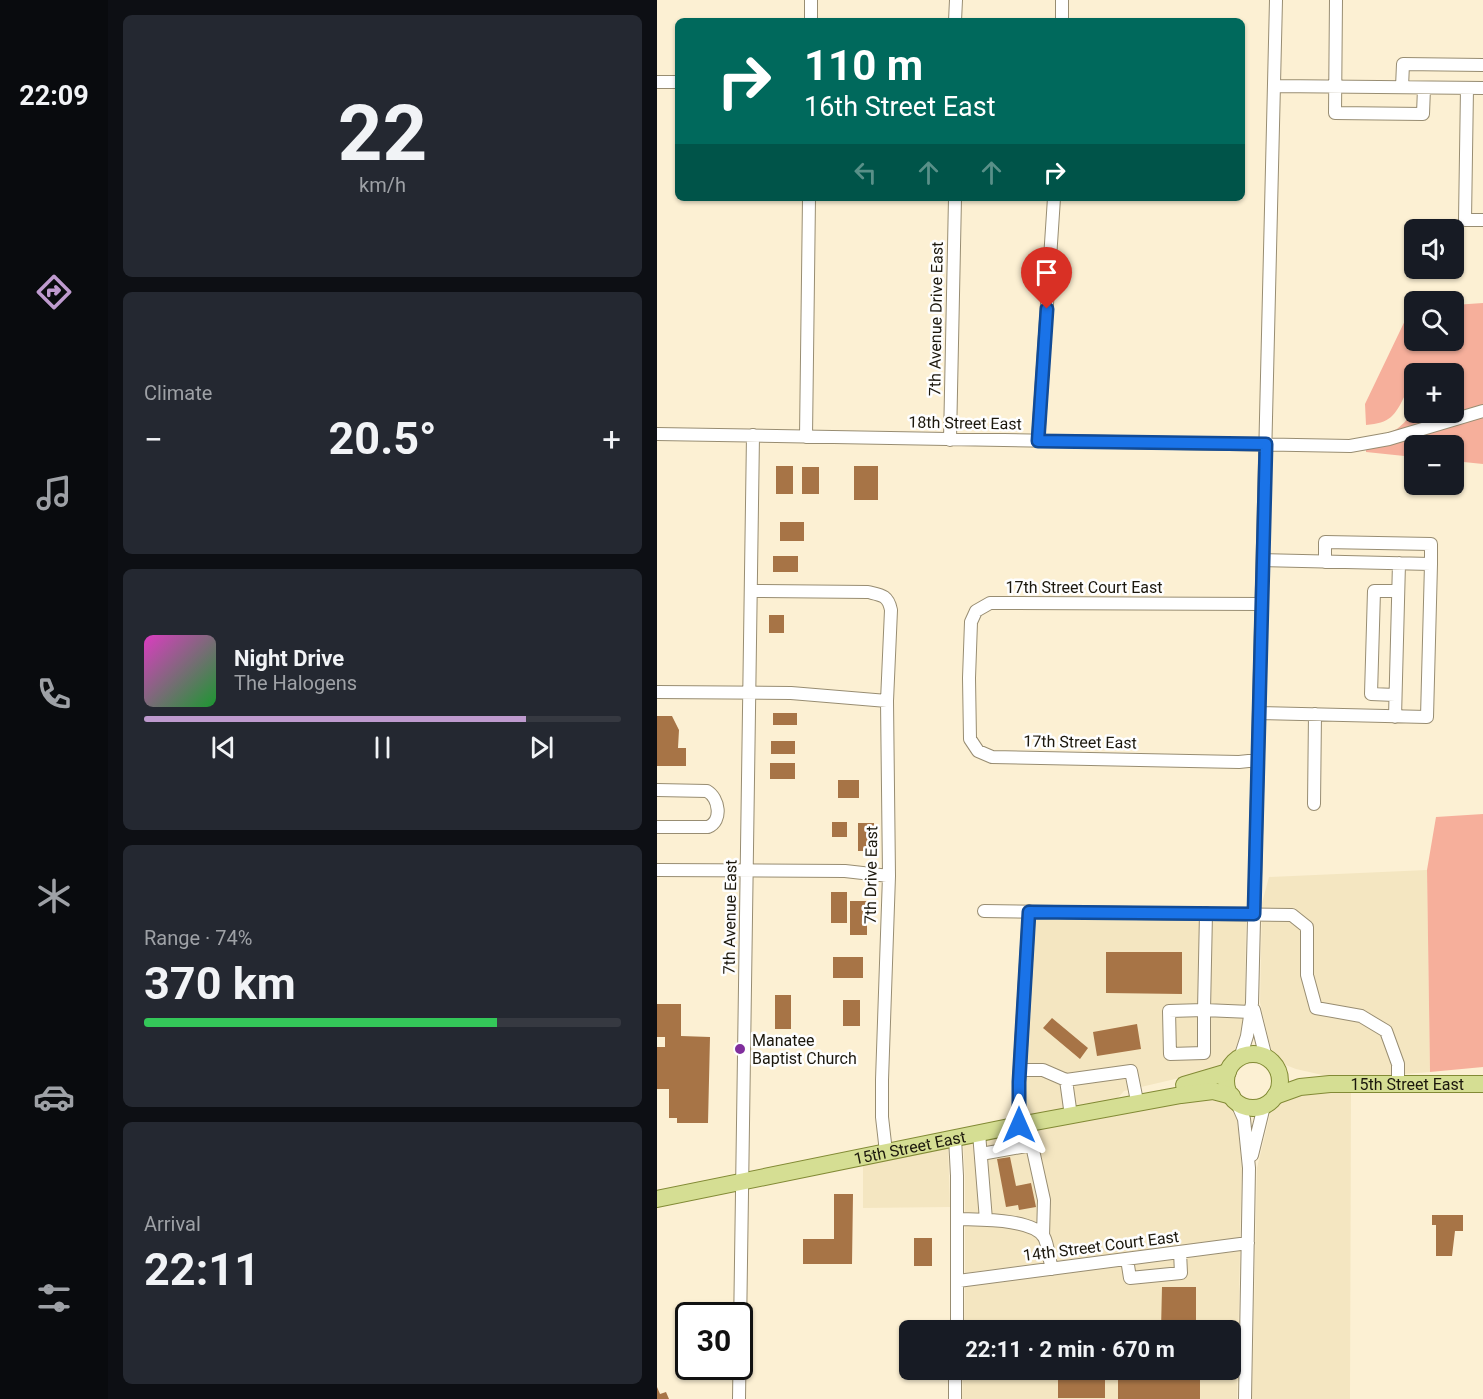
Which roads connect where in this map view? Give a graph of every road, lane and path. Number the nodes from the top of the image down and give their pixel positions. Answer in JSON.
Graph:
{"nodes":[{"id":1,"x":811,"y":0,"type":"edge"},
{"id":2,"x":956,"y":0,"type":"edge"},
{"id":3,"x":1062,"y":0,"type":"edge"},
{"id":4,"x":1276,"y":0,"type":"edge"},
{"id":5,"x":1336,"y":0,"type":"edge"},
{"id":6,"x":811,"y":18,"type":"edge"},
{"id":7,"x":955,"y":18,"type":"edge"},
{"id":8,"x":1062,"y":18,"type":"edge"},
{"id":9,"x":1483,"y":65,"type":"edge"},
{"id":10,"x":657,"y":82,"type":"edge"},
{"id":11,"x":675,"y":82,"type":"edge"},
{"id":12,"x":1274,"y":86,"type":"junction"},
{"id":13,"x":1335,"y":87,"type":"junction"},
{"id":14,"x":1402,"y":87,"type":"junction"},
{"id":15,"x":1424,"y":87,"type":"junction"},
{"id":16,"x":1467,"y":88,"type":"junction"},
{"id":17,"x":1483,"y":88,"type":"edge"},
{"id":18,"x":809,"y":201,"type":"edge"},
{"id":19,"x":955,"y":201,"type":"edge"},
{"id":20,"x":1054,"y":201,"type":"edge"},
{"id":21,"x":1483,"y":219,"type":"edge"},
{"id":22,"x":1483,"y":411,"type":"edge"},
{"id":23,"x":657,"y":434,"type":"edge"},
{"id":24,"x":753,"y":435,"type":"junction"},
{"id":25,"x":806,"y":437,"type":"junction"},
{"id":26,"x":950,"y":440,"type":"junction"},
{"id":27,"x":1038,"y":441,"type":"junction"},
{"id":28,"x":1266,"y":444,"type":"junction"},
{"id":29,"x":1263,"y":560,"type":"junction"},
{"id":30,"x":1325,"y":562,"type":"junction"},
{"id":31,"x":1399,"y":563,"type":"junction"},
{"id":32,"x":1431,"y":564,"type":"junction"},
{"id":33,"x":751,"y":591,"type":"junction"},
{"id":34,"x":1398,"y":591,"type":"junction"},
{"id":35,"x":1262,"y":604,"type":"junction"},
{"id":36,"x":969,"y":678,"type":"joint"},
{"id":37,"x":657,"y":692,"type":"edge"},
{"id":38,"x":749,"y":694,"type":"junction"},
{"id":39,"x":1395,"y":695,"type":"junction"},
{"id":40,"x":887,"y":701,"type":"junction"},
{"id":41,"x":1259,"y":713,"type":"junction"},
{"id":42,"x":1315,"y":714,"type":"junction"},
{"id":43,"x":1395,"y":717,"type":"junction"},
{"id":44,"x":1258,"y":760,"type":"junction"},
{"id":45,"x":657,"y":790,"type":"edge"},
{"id":46,"x":1314,"y":804,"type":"dead end"},
{"id":47,"x":657,"y":827,"type":"edge"},
{"id":48,"x":657,"y":870,"type":"edge"},
{"id":49,"x":748,"y":871,"type":"junction"},
{"id":50,"x":889,"y":876,"type":"junction"},
{"id":51,"x":984,"y":911,"type":"dead end"},
{"id":52,"x":1029,"y":912,"type":"junction"},
{"id":53,"x":1206,"y":913,"type":"junction"},
{"id":54,"x":1254,"y":914,"type":"junction"},
{"id":55,"x":1252,"y":1008,"type":"junction"},
{"id":56,"x":1204,"y":1010,"type":"junction"},
{"id":57,"x":1240,"y":1058,"type":"junction"},
{"id":58,"x":1272,"y":1063,"type":"junction"},
{"id":59,"x":1020,"y":1070,"type":"junction"},
{"id":60,"x":1228,"y":1072,"type":"junction"},
{"id":61,"x":1066,"y":1080,"type":"junction"},
{"id":62,"x":1398,"y":1083,"type":"junction"},
{"id":63,"x":1330,"y":1084,"type":"junction"},
{"id":64,"x":1483,"y":1084,"type":"edge"},
{"id":65,"x":1136,"y":1095,"type":"junction"},
{"id":66,"x":1235,"y":1099,"type":"junction"},
{"id":67,"x":1270,"y":1101,"type":"junction"},
{"id":68,"x":1120,"y":1107,"type":"junction"},
{"id":69,"x":1071,"y":1116,"type":"junction"},
{"id":70,"x":1023,"y":1124,"type":"junction"},
{"id":71,"x":979,"y":1133,"type":"junction"},
{"id":72,"x":955,"y":1138,"type":"junction"},
{"id":73,"x":1032,"y":1145,"type":"junction"},
{"id":74,"x":886,"y":1152,"type":"junction"},
{"id":75,"x":981,"y":1154,"type":"junction"},
{"id":76,"x":1249,"y":1168,"type":"junction"},
{"id":77,"x":741,"y":1182,"type":"junction"},
{"id":78,"x":657,"y":1199,"type":"edge"},
{"id":79,"x":958,"y":1219,"type":"junction"},
{"id":80,"x":986,"y":1220,"type":"junction"},
{"id":81,"x":1043,"y":1236,"type":"junction"},
{"id":82,"x":1248,"y":1244,"type":"junction"},
{"id":83,"x":1180,"y":1252,"type":"junction"},
{"id":84,"x":1127,"y":1259,"type":"junction"},
{"id":85,"x":1052,"y":1269,"type":"junction"},
{"id":86,"x":958,"y":1281,"type":"junction"},
{"id":87,"x":957,"y":1320,"type":"edge"},
{"id":88,"x":955,"y":1380,"type":"edge"},
{"id":89,"x":739,"y":1399,"type":"edge"},
{"id":90,"x":955,"y":1399,"type":"edge"},
{"id":91,"x":1245,"y":1399,"type":"edge"}],
"edges":[{"from":1,"to":6,"type":"street"},
{"from":2,"to":7,"type":"street"},
{"from":3,"to":8,"type":"street"},
{"from":4,"to":12,"type":"street"},
{"from":5,"to":13,"type":"street"},
{"from":9,"to":14,"type":"street"},
{"from":10,"to":11,"type":"street"},
{"from":12,"to":13,"type":"street"},
{"from":12,"to":28,"type":"street"},
{"from":13,"to":14,"type":"street"},
{"from":13,"to":15,"type":"street"},
{"from":14,"to":15,"type":"street"},
{"from":15,"to":16,"type":"street"},
{"from":16,"to":17,"type":"street"},
{"from":16,"to":21,"type":"street"},
{"from":18,"to":25,"type":"street"},
{"from":19,"to":26,"type":"street","name":"7th Avenue Drive East"},
{"from":20,"to":27,"type":"street"},
{"from":22,"to":28,"type":"street","name":"18th Street East"},
{"from":23,"to":24,"type":"street","name":"18th Street East"},
{"from":24,"to":25,"type":"street","name":"18th Street East"},
{"from":24,"to":33,"type":"street","name":"7th Avenue East"},
{"from":25,"to":26,"type":"street","name":"18th Street East"},
{"from":26,"to":27,"type":"street","name":"18th Street East"},
{"from":27,"to":28,"type":"street","name":"18th Street East"},
{"from":28,"to":29,"type":"street"},
{"from":29,"to":30,"type":"street"},
{"from":29,"to":35,"type":"street"},
{"from":30,"to":31,"type":"street"},
{"from":30,"to":32,"type":"street"},
{"from":31,"to":32,"type":"street"},
{"from":31,"to":34,"type":"street"},
{"from":32,"to":43,"type":"street"},
{"from":33,"to":38,"type":"street","name":"7th Avenue East"},
{"from":33,"to":40,"type":"street","name":"7th Drive East"},
{"from":34,"to":39,"type":"street"},
{"from":34,"to":39,"type":"street"},
{"from":35,"to":36,"type":"street","name":"17th Street Court East"},
{"from":35,"to":41,"type":"street"},
{"from":36,"to":44,"type":"street","name":"17th Street East"},
{"from":37,"to":38,"type":"street"},
{"from":38,"to":40,"type":"street"},
{"from":38,"to":49,"type":"street","name":"7th Avenue East"},
{"from":39,"to":43,"type":"street"},
{"from":40,"to":50,"type":"street","name":"7th Drive East"},
{"from":41,"to":42,"type":"street"},
{"from":41,"to":44,"type":"street"},
{"from":42,"to":43,"type":"street"},
{"from":42,"to":46,"type":"street"},
{"from":44,"to":54,"type":"street"},
{"from":45,"to":47,"type":"street"},
{"from":48,"to":49,"type":"street"},
{"from":49,"to":50,"type":"street"},
{"from":49,"to":77,"type":"street","name":"7th Avenue East"},
{"from":50,"to":74,"type":"street","name":"7th Drive East"},
{"from":51,"to":52,"type":"street"},
{"from":52,"to":53,"type":"street"},
{"from":52,"to":59,"type":"street"},
{"from":53,"to":54,"type":"street"},
{"from":53,"to":56,"type":"street"},
{"from":54,"to":55,"type":"street"},
{"from":54,"to":62,"type":"street"},
{"from":55,"to":56,"type":"street"},
{"from":55,"to":57,"type":"street"},
{"from":55,"to":58,"type":"street"},
{"from":56,"to":56,"type":"street"},
{"from":57,"to":58,"type":"main road"},
{"from":57,"to":60,"type":"main road"},
{"from":58,"to":63,"type":"main road","name":"15th Street East"},
{"from":58,"to":67,"type":"main road"},
{"from":59,"to":61,"type":"street"},
{"from":59,"to":70,"type":"street"},
{"from":60,"to":65,"type":"main road","name":"15th Street East"},
{"from":60,"to":66,"type":"main road"},
{"from":61,"to":65,"type":"street"},
{"from":61,"to":69,"type":"street"},
{"from":62,"to":63,"type":"main road","name":"15th Street East"},
{"from":62,"to":64,"type":"main road","name":"15th Street East"},
{"from":63,"to":67,"type":"main road","name":"15th Street East"},
{"from":65,"to":68,"type":"main road","name":"15th Street East"},
{"from":66,"to":67,"type":"main road"},
{"from":66,"to":68,"type":"main road"},
{"from":66,"to":76,"type":"street"},
{"from":67,"to":76,"type":"street"},
{"from":68,"to":69,"type":"main road","name":"15th Street East"},
{"from":69,"to":70,"type":"main road","name":"15th Street East"},
{"from":70,"to":71,"type":"main road","name":"15th Street East"},
{"from":70,"to":73,"type":"street"},
{"from":71,"to":72,"type":"main road","name":"15th Street East"},
{"from":71,"to":75,"type":"street"},
{"from":72,"to":74,"type":"main road","name":"15th Street East"},
{"from":72,"to":79,"type":"street"},
{"from":73,"to":75,"type":"street"},
{"from":73,"to":81,"type":"street"},
{"from":74,"to":77,"type":"main road","name":"15th Street East"},
{"from":75,"to":80,"type":"street"},
{"from":76,"to":82,"type":"street"},
{"from":77,"to":78,"type":"main road","name":"15th Street East"},
{"from":77,"to":89,"type":"street","name":"7th Avenue East"},
{"from":79,"to":80,"type":"street"},
{"from":79,"to":86,"type":"street"},
{"from":80,"to":81,"type":"street"},
{"from":81,"to":85,"type":"street"},
{"from":82,"to":83,"type":"street","name":"14th Street Court East"},
{"from":82,"to":91,"type":"street"},
{"from":83,"to":84,"type":"street","name":"14th Street Court East"},
{"from":83,"to":84,"type":"street"},
{"from":84,"to":85,"type":"street","name":"14th Street Court East"},
{"from":85,"to":86,"type":"street","name":"14th Street Court East"},
{"from":86,"to":87,"type":"street"},
{"from":88,"to":90,"type":"street"}]}
